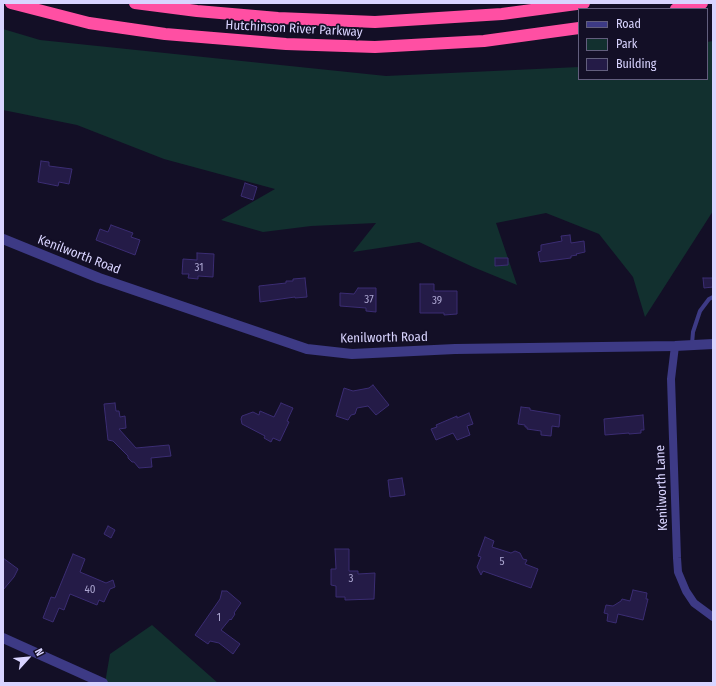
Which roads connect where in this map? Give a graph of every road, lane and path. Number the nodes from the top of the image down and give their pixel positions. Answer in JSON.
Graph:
{"nodes":[{"id":1,"x":11,"y":3,"type":"edge"},
{"id":2,"x":135,"y":3,"type":"edge"},
{"id":3,"x":584,"y":3,"type":"edge"},
{"id":4,"x":702,"y":3,"type":"edge"},
{"id":5,"x":680,"y":8,"type":"edge"},
{"id":6,"x":578,"y":28,"type":"edge"},
{"id":7,"x":3,"y":239,"type":"edge"},
{"id":8,"x":713,"y":297,"type":"edge"},
{"id":9,"x":713,"y":344,"type":"edge"},
{"id":10,"x":692,"y":345,"type":"junction"},
{"id":11,"x":675,"y":346,"type":"junction"},
{"id":12,"x":713,"y":617,"type":"edge"},
{"id":13,"x":3,"y":638,"type":"edge"},
{"id":14,"x":103,"y":683,"type":"edge"}],
"edges":[{"from":1,"to":6,"type":"highway","name":"Hutchinson River Parkway"},
{"from":2,"to":3,"type":"highway","name":"Hutchinson River Parkway"},
{"from":4,"to":5,"type":"highway"},
{"from":7,"to":11,"type":"street","name":"Kenilworth Road"},
{"from":8,"to":10,"type":"lane"},
{"from":9,"to":10,"type":"street","name":"Kenilworth Road"},
{"from":10,"to":11,"type":"street","name":"Kenilworth Road"},
{"from":11,"to":12,"type":"street","name":"Kenilworth Lane"},
{"from":13,"to":14,"type":"street"}]}
